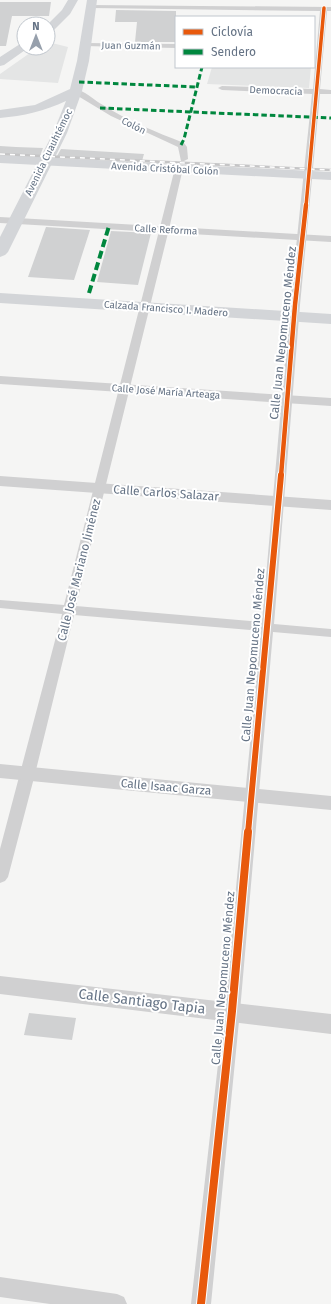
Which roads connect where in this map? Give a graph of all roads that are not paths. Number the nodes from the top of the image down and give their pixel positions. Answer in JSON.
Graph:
{"nodes":[{"id":1,"x":73,"y":0,"type":"edge"},
{"id":2,"x":91,"y":3,"type":"edge"},
{"id":3,"x":218,"y":7,"type":"junction"},
{"id":4,"x":328,"y":8,"type":"edge"},
{"id":5,"x":215,"y":16,"type":"edge"},
{"id":6,"x":56,"y":22,"type":"edge"},
{"id":7,"x":85,"y":44,"type":"junction"},
{"id":8,"x":175,"y":46,"type":"edge"},
{"id":9,"x":320,"y":49,"type":"edge"},
{"id":10,"x":16,"y":51,"type":"edge"},
{"id":11,"x":0,"y":62,"type":"edge"},
{"id":12,"x":222,"y":88,"type":"dead end"},
{"id":13,"x":76,"y":91,"type":"junction"},
{"id":14,"x":317,"y":92,"type":"junction"},
{"id":15,"x":331,"y":92,"type":"edge"},
{"id":16,"x":0,"y":114,"type":"edge"},
{"id":17,"x":0,"y":150,"type":"edge"},
{"id":18,"x":47,"y":157,"type":"junction"},
{"id":19,"x":0,"y":159,"type":"edge"},
{"id":20,"x":181,"y":164,"type":"junction"},
{"id":21,"x":331,"y":166,"type":"edge"},
{"id":22,"x":309,"y":170,"type":"junction"},
{"id":23,"x":331,"y":176,"type":"edge"},
{"id":24,"x":0,"y":220,"type":"edge"},
{"id":25,"x":15,"y":220,"type":"junction"},
{"id":26,"x":165,"y":229,"type":"junction"},
{"id":27,"x":303,"y":237,"type":"junction"},
{"id":28,"x":331,"y":239,"type":"edge"},
{"id":29,"x":0,"y":252,"type":"edge"},
{"id":30,"x":0,"y":287,"type":"edge"},
{"id":31,"x":0,"y":298,"type":"edge"},
{"id":32,"x":145,"y":301,"type":"junction"},
{"id":33,"x":331,"y":307,"type":"edge"},
{"id":34,"x":295,"y":311,"type":"junction"},
{"id":35,"x":331,"y":319,"type":"edge"},
{"id":36,"x":0,"y":380,"type":"edge"},
{"id":37,"x":124,"y":388,"type":"junction"},
{"id":38,"x":287,"y":399,"type":"junction"},
{"id":39,"x":331,"y":402,"type":"edge"},
{"id":40,"x":0,"y":481,"type":"edge"},
{"id":41,"x":99,"y":488,"type":"junction"},
{"id":42,"x":279,"y":502,"type":"junction"},
{"id":43,"x":331,"y":506,"type":"edge"},
{"id":44,"x":0,"y":604,"type":"edge"},
{"id":45,"x":69,"y":611,"type":"junction"},
{"id":46,"x":267,"y":628,"type":"junction"},
{"id":47,"x":331,"y":634,"type":"edge"},
{"id":48,"x":0,"y":771,"type":"edge"},
{"id":49,"x":28,"y":774,"type":"junction"},
{"id":50,"x":251,"y":795,"type":"junction"},
{"id":51,"x":331,"y":803,"type":"edge"},
{"id":52,"x":0,"y":877,"type":"edge"},
{"id":53,"x":0,"y":986,"type":"edge"},
{"id":54,"x":232,"y":1011,"type":"junction"},
{"id":55,"x":331,"y":1024,"type":"edge"},
{"id":56,"x":0,"y":1287,"type":"edge"},
{"id":57,"x":117,"y":1304,"type":"edge"},
{"id":58,"x":201,"y":1304,"type":"edge"}],
"edges":[{"from":1,"to":6,"type":"highway"},
{"from":2,"to":3,"type":"street"},
{"from":2,"to":7,"type":"highway","name":"Avenida Cuauhtémoc"},
{"from":3,"to":4,"type":"street"},
{"from":3,"to":5,"type":"street"},
{"from":4,"to":9,"type":"street","name":"Calle Juan Nepomuceno Méndez"},
{"from":7,"to":8,"type":"street","name":"Juan Guzmán"},
{"from":7,"to":13,"type":"highway","name":"Avenida Cuauhtémoc"},
{"from":9,"to":14,"type":"street","name":"Calle Juan Nepomuceno Méndez"},
{"from":10,"to":11,"type":"highway"},
{"from":12,"to":14,"type":"street","name":"Democracia"},
{"from":13,"to":16,"type":"highway"},
{"from":13,"to":18,"type":"highway","name":"Avenida Cuauhtémoc"},
{"from":13,"to":20,"type":"street","name":"Colón"},
{"from":14,"to":15,"type":"street","name":"Democracia"},
{"from":14,"to":22,"type":"street","name":"Calle Juan Nepomuceno Méndez"},
{"from":17,"to":18,"type":"main road","name":"Avenida Cristóbal Colón"},
{"from":18,"to":19,"type":"main road","name":"Avenida Cristóbal Colón"},
{"from":18,"to":20,"type":"main road","name":"Avenida Cristóbal Colón"},
{"from":18,"to":25,"type":"highway","name":"Avenida Cuauhtémoc"},
{"from":20,"to":22,"type":"main road","name":"Avenida Cristóbal Colón"},
{"from":20,"to":26,"type":"street","name":"Calle José Mariano Jiménez"},
{"from":21,"to":22,"type":"main road","name":"Avenida Cristóbal Colón"},
{"from":22,"to":23,"type":"main road","name":"Avenida Cristóbal Colón"},
{"from":22,"to":27,"type":"street","name":"Calle Juan Nepomuceno Méndez"},
{"from":24,"to":25,"type":"street","name":"Calle Reforma"},
{"from":25,"to":26,"type":"street","name":"Calle Reforma"},
{"from":25,"to":29,"type":"highway","name":"Avenida Cuauhtémoc"},
{"from":26,"to":27,"type":"street","name":"Calle Reforma"},
{"from":26,"to":32,"type":"street","name":"Calle José Mariano Jiménez"},
{"from":27,"to":28,"type":"street","name":"Calle Reforma"},
{"from":27,"to":34,"type":"street","name":"Calle Juan Nepomuceno Méndez"},
{"from":30,"to":32,"type":"main road","name":"Calzada Francisco I. Madero"},
{"from":31,"to":32,"type":"main road","name":"Calzada Francisco I. Madero"},
{"from":32,"to":34,"type":"main road","name":"Calzada Francisco I. Madero"},
{"from":32,"to":37,"type":"street","name":"Calle José Mariano Jiménez"},
{"from":33,"to":34,"type":"main road","name":"Calzada Francisco I. Madero"},
{"from":34,"to":35,"type":"main road","name":"Calzada Francisco I. Madero"},
{"from":34,"to":38,"type":"street","name":"Calle Juan Nepomuceno Méndez"},
{"from":36,"to":37,"type":"street","name":"Calle José María Arteaga"},
{"from":37,"to":38,"type":"street","name":"Calle José María Arteaga"},
{"from":37,"to":41,"type":"street","name":"Calle José Mariano Jiménez"},
{"from":38,"to":39,"type":"street","name":"Calle José María Arteaga"},
{"from":38,"to":42,"type":"street","name":"Calle Juan Nepomuceno Méndez"},
{"from":40,"to":41,"type":"street","name":"Calle Carlos Salazar"},
{"from":41,"to":42,"type":"street","name":"Calle Carlos Salazar"},
{"from":41,"to":45,"type":"street","name":"Calle José Mariano Jiménez"},
{"from":42,"to":43,"type":"street","name":"Calle Carlos Salazar"},
{"from":42,"to":46,"type":"street","name":"Calle Juan Nepomuceno Méndez"},
{"from":44,"to":45,"type":"street"},
{"from":45,"to":46,"type":"street"},
{"from":45,"to":49,"type":"street","name":"Calle José Mariano Jiménez"},
{"from":46,"to":47,"type":"street"},
{"from":46,"to":50,"type":"street","name":"Calle Juan Nepomuceno Méndez"},
{"from":48,"to":49,"type":"street","name":"Calle Isaac Garza"},
{"from":49,"to":50,"type":"street","name":"Calle Isaac Garza"},
{"from":49,"to":52,"type":"street","name":"Calle José Mariano Jiménez"},
{"from":50,"to":51,"type":"street","name":"Calle Isaac Garza"},
{"from":50,"to":54,"type":"street","name":"Calle Juan Nepomuceno Méndez"},
{"from":53,"to":54,"type":"street","name":"Calle Santiago Tapia"},
{"from":54,"to":55,"type":"street","name":"Calle Santiago Tapia"},
{"from":54,"to":58,"type":"street","name":"Calle Juan Nepomuceno Méndez"},
{"from":56,"to":57,"type":"street"}]}
